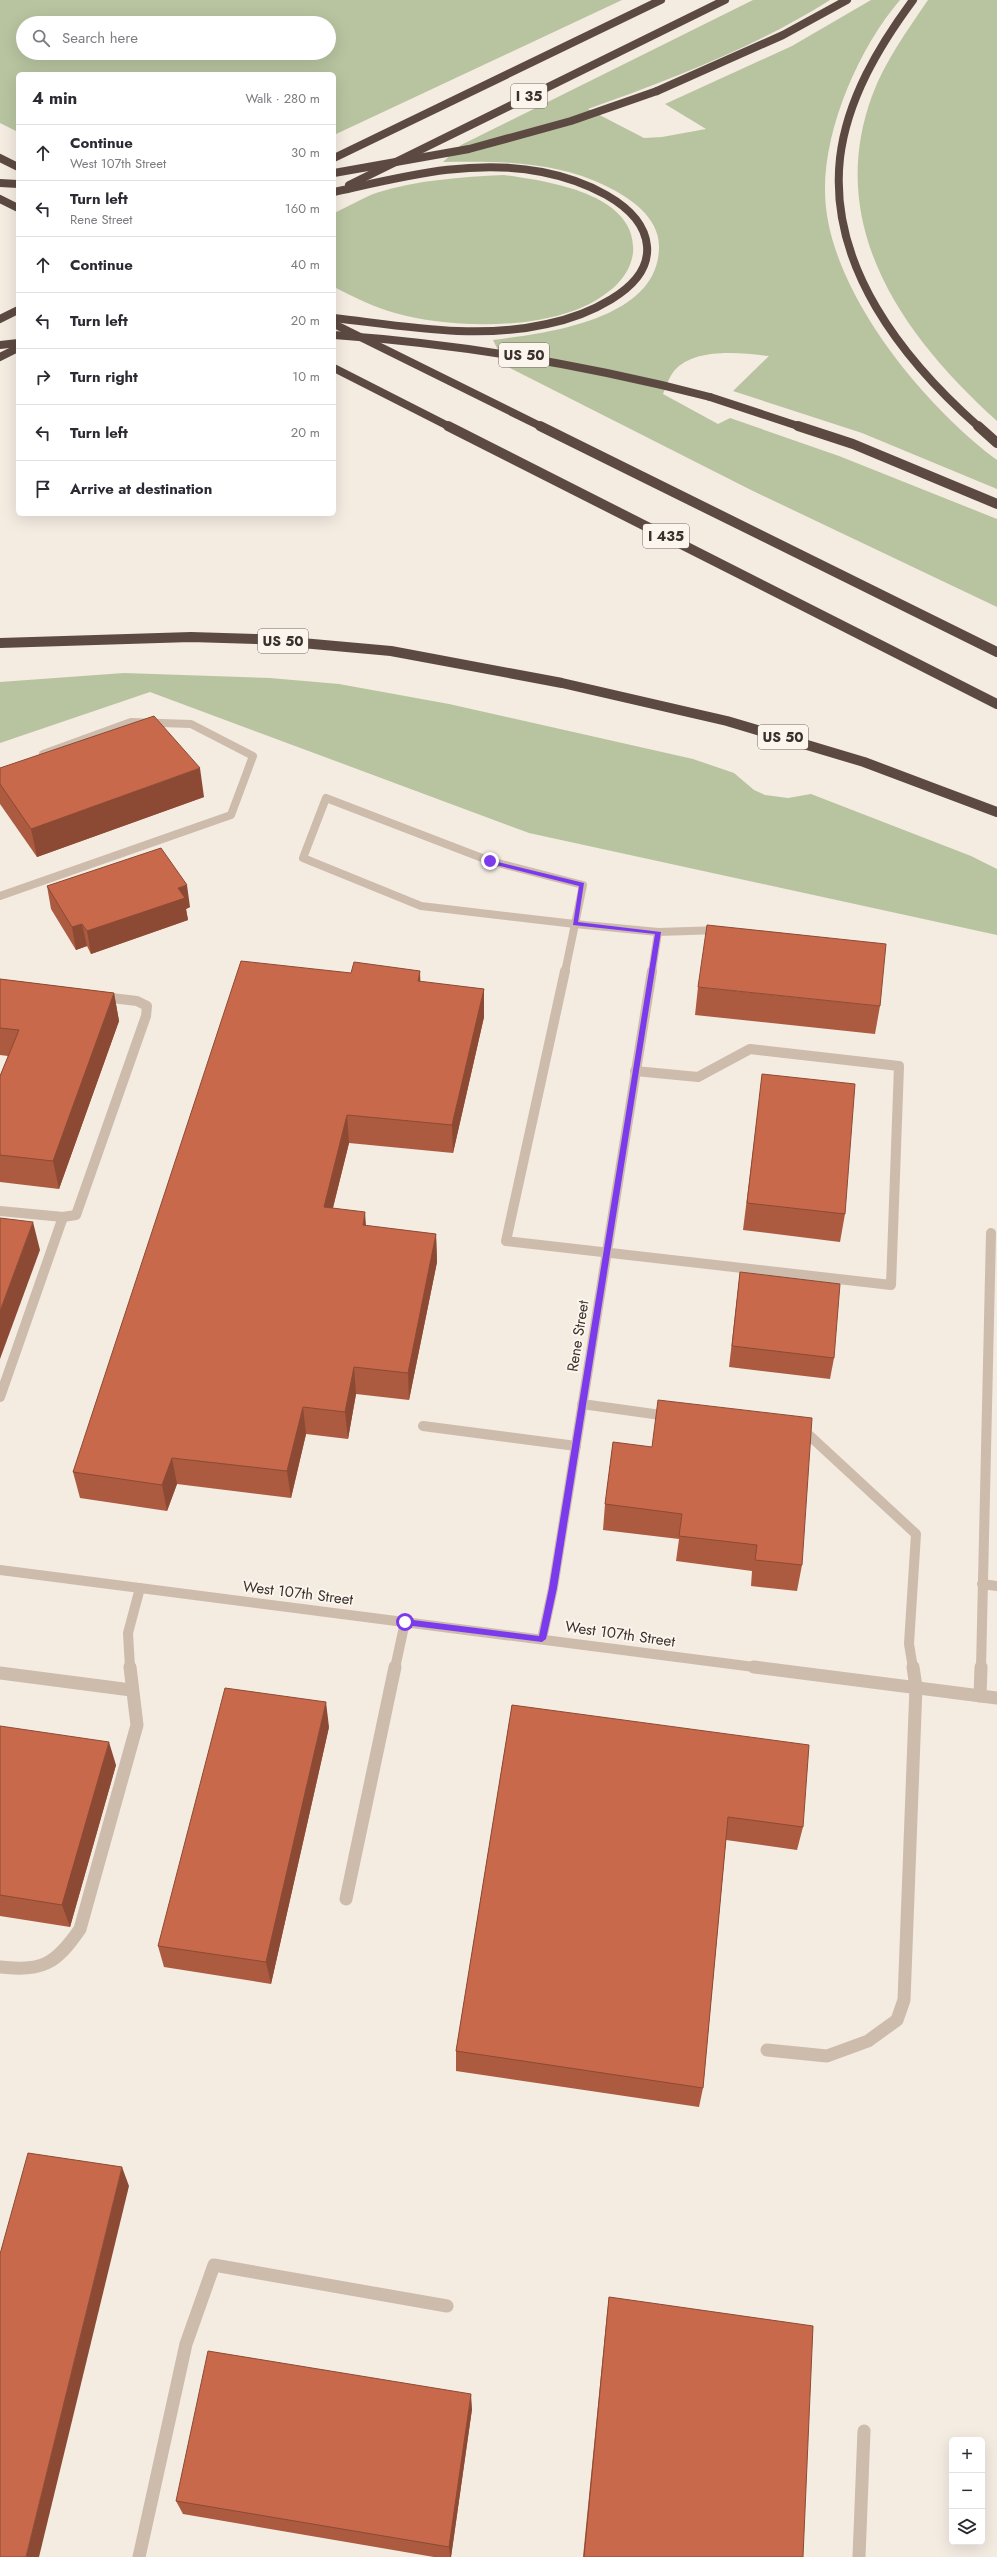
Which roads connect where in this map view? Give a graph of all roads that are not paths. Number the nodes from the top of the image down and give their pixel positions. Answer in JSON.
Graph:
{"nodes":[{"id":1,"x":661,"y":0,"type":"edge"},
{"id":2,"x":725,"y":0,"type":"edge"},
{"id":3,"x":846,"y":0,"type":"edge"},
{"id":4,"x":913,"y":0,"type":"edge"},
{"id":5,"x":336,"y":157,"type":"edge"},
{"id":6,"x":0,"y":158,"type":"edge"},
{"id":7,"x":16,"y":166,"type":"edge"},
{"id":8,"x":336,"y":173,"type":"edge"},
{"id":9,"x":0,"y":183,"type":"edge"},
{"id":10,"x":16,"y":184,"type":"edge"},
{"id":11,"x":336,"y":191,"type":"edge"},
{"id":12,"x":336,"y":192,"type":"edge"},
{"id":13,"x":0,"y":199,"type":"edge"},
{"id":14,"x":0,"y":205,"type":"edge"},
{"id":15,"x":16,"y":207,"type":"edge"},
{"id":16,"x":16,"y":311,"type":"edge"},
{"id":17,"x":1,"y":318,"type":"edge"},
{"id":18,"x":336,"y":318,"type":"edge"},
{"id":19,"x":336,"y":325,"type":"edge"},
{"id":20,"x":336,"y":335,"type":"edge"},
{"id":21,"x":16,"y":343,"type":"edge"},
{"id":22,"x":0,"y":345,"type":"edge"},
{"id":23,"x":16,"y":349,"type":"edge"},
{"id":24,"x":0,"y":357,"type":"edge"},
{"id":25,"x":336,"y":369,"type":"edge"},
{"id":26,"x":997,"y":444,"type":"edge"},
{"id":27,"x":997,"y":504,"type":"edge"},
{"id":28,"x":0,"y":643,"type":"edge"},
{"id":29,"x":997,"y":652,"type":"edge"},
{"id":30,"x":997,"y":704,"type":"edge"},
{"id":31,"x":36,"y":756,"type":"edge"},
{"id":32,"x":997,"y":812,"type":"edge"},
{"id":33,"x":0,"y":896,"type":"edge"},
{"id":34,"x":575,"y":924,"type":"junction"},
{"id":35,"x":729,"y":930,"type":"edge"},
{"id":36,"x":658,"y":932,"type":"junction"},
{"id":37,"x":92,"y":996,"type":"edge"},
{"id":38,"x":635,"y":1071,"type":"junction"},
{"id":39,"x":0,"y":1211,"type":"edge"},
{"id":40,"x":63,"y":1217,"type":"junction"},
{"id":41,"x":991,"y":1233,"type":"dead end"},
{"id":42,"x":607,"y":1252,"type":"junction"},
{"id":43,"x":993,"y":1335,"type":"edge"},
{"id":44,"x":0,"y":1397,"type":"edge"},
{"id":45,"x":582,"y":1404,"type":"junction"},
{"id":46,"x":677,"y":1417,"type":"edge"},
{"id":47,"x":422,"y":1426,"type":"dead end"},
{"id":48,"x":787,"y":1432,"type":"edge"},
{"id":49,"x":576,"y":1446,"type":"junction"},
{"id":50,"x":0,"y":1570,"type":"edge"},
{"id":51,"x":982,"y":1584,"type":"junction"},
{"id":52,"x":997,"y":1586,"type":"edge"},
{"id":53,"x":140,"y":1588,"type":"junction"},
{"id":54,"x":405,"y":1622,"type":"junction"},
{"id":55,"x":542,"y":1639,"type":"junction"},
{"id":56,"x":0,"y":1673,"type":"edge"},
{"id":57,"x":916,"y":1687,"type":"junction"},
{"id":58,"x":131,"y":1690,"type":"junction"},
{"id":59,"x":980,"y":1696,"type":"junction"},
{"id":60,"x":997,"y":1698,"type":"edge"},
{"id":61,"x":346,"y":1899,"type":"dead end"},
{"id":62,"x":0,"y":1967,"type":"edge"},
{"id":63,"x":766,"y":2050,"type":"dead end"},
{"id":64,"x":447,"y":2306,"type":"dead end"},
{"id":65,"x":864,"y":2431,"type":"dead end"},
{"id":66,"x":139,"y":2557,"type":"edge"},
{"id":67,"x":859,"y":2557,"type":"edge"}],
"edges":[{"from":1,"to":5,"type":"highway","number":"I 35"},
{"from":2,"to":11,"type":"highway","number":"I 35"},
{"from":3,"to":8,"type":"highway","bridge":true},
{"from":4,"to":26,"type":"highway"},
{"from":6,"to":7,"type":"highway"},
{"from":9,"to":10,"type":"highway"},
{"from":12,"to":18,"type":"highway"},
{"from":13,"to":15,"type":"highway"},
{"from":14,"to":15,"type":"highway"},
{"from":16,"to":17,"type":"highway"},
{"from":19,"to":29,"type":"highway","number":"I 435"},
{"from":20,"to":27,"type":"highway","number":"US 50","bridge":true},
{"from":21,"to":22,"type":"highway"},
{"from":23,"to":24,"type":"highway"},
{"from":25,"to":30,"type":"highway","number":"I 435"},
{"from":28,"to":32,"type":"highway","number":"US 50"},
{"from":31,"to":33,"type":"street"},
{"from":34,"to":34,"type":"street"},
{"from":34,"to":36,"type":"street"},
{"from":34,"to":42,"type":"street"},
{"from":35,"to":36,"type":"street"},
{"from":36,"to":38,"type":"street","name":"Rene Street"},
{"from":37,"to":40,"type":"street"},
{"from":38,"to":42,"type":"street","name":"Rene Street"},
{"from":38,"to":42,"type":"street"},
{"from":39,"to":40,"type":"street"},
{"from":40,"to":44,"type":"street"},
{"from":41,"to":43,"type":"street"},
{"from":42,"to":45,"type":"street","name":"Rene Street"},
{"from":43,"to":51,"type":"street"},
{"from":45,"to":46,"type":"street"},
{"from":45,"to":49,"type":"street","name":"Rene Street"},
{"from":47,"to":49,"type":"street"},
{"from":48,"to":57,"type":"street"},
{"from":49,"to":55,"type":"street","name":"Rene Street"},
{"from":50,"to":53,"type":"street","name":"West 107th Street"},
{"from":51,"to":52,"type":"street"},
{"from":51,"to":59,"type":"street"},
{"from":53,"to":54,"type":"street","name":"West 107th Street"},
{"from":53,"to":58,"type":"street"},
{"from":54,"to":55,"type":"street","name":"West 107th Street"},
{"from":54,"to":61,"type":"street"},
{"from":55,"to":57,"type":"street","name":"West 107th Street"},
{"from":56,"to":58,"type":"street"},
{"from":57,"to":59,"type":"street","name":"West 107th Street"},
{"from":57,"to":63,"type":"street"},
{"from":58,"to":62,"type":"street"},
{"from":59,"to":60,"type":"street","name":"West 107th Street"},
{"from":64,"to":66,"type":"street"},
{"from":65,"to":67,"type":"street"}]}
